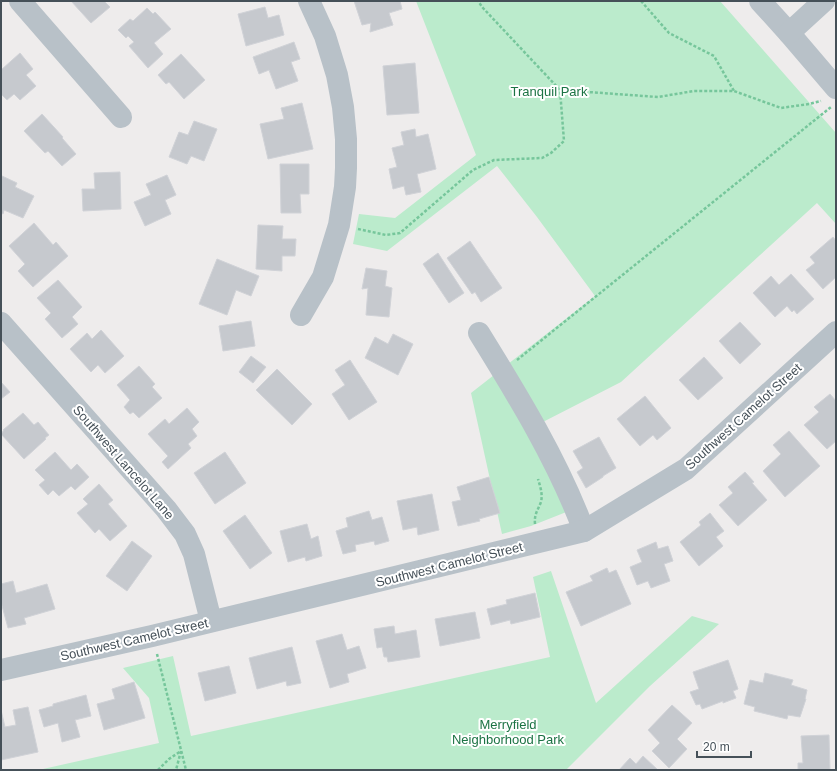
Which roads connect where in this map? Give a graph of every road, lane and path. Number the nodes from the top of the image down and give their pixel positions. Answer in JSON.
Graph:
{"nodes":[{"id":1,"x":20,"y":1,"type":"edge"},
{"id":2,"x":309,"y":1,"type":"edge"},
{"id":3,"x":478,"y":1,"type":"edge"},
{"id":4,"x":641,"y":1,"type":"edge"},
{"id":5,"x":760,"y":1,"type":"edge"},
{"id":6,"x":824,"y":1,"type":"edge"},
{"id":7,"x":789,"y":33,"type":"junction"},
{"id":8,"x":560,"y":90,"type":"junction"},
{"id":9,"x":734,"y":91,"type":"junction"},
{"id":10,"x":831,"y":94,"type":"edge"},
{"id":11,"x":836,"y":103,"type":"edge"},
{"id":12,"x":122,"y":117,"type":"dead end"},
{"id":13,"x":339,"y":225,"type":"junction"},
{"id":14,"x":301,"y":315,"type":"dead end"},
{"id":15,"x":1,"y":323,"type":"edge"},
{"id":16,"x":479,"y":332,"type":"dead end"},
{"id":17,"x":836,"y":332,"type":"edge"},
{"id":18,"x":503,"y":372,"type":"junction"},
{"id":19,"x":537,"y":475,"type":"dead end"},
{"id":20,"x":584,"y":531,"type":"junction"},
{"id":21,"x":535,"y":543,"type":"junction"},
{"id":22,"x":211,"y":621,"type":"junction"},
{"id":23,"x":152,"y":636,"type":"junction"},
{"id":24,"x":1,"y":670,"type":"edge"},
{"id":25,"x":181,"y":751,"type":"junction"},
{"id":26,"x":158,"y":770,"type":"edge"},
{"id":27,"x":176,"y":770,"type":"edge"},
{"id":28,"x":186,"y":770,"type":"edge"}],
"edges":[{"from":1,"to":12,"type":"street"},
{"from":2,"to":13,"type":"street"},
{"from":3,"to":8,"type":"path"},
{"from":4,"to":9,"type":"path"},
{"from":5,"to":7,"type":"street"},
{"from":6,"to":7,"type":"street"},
{"from":7,"to":10,"type":"street"},
{"from":8,"to":9,"type":"path"},
{"from":8,"to":13,"type":"path"},
{"from":9,"to":10,"type":"path"},
{"from":11,"to":18,"type":"path"},
{"from":13,"to":14,"type":"street"},
{"from":15,"to":22,"type":"street","name":"Southwest Lancelot Lane"},
{"from":16,"to":18,"type":"street"},
{"from":17,"to":20,"type":"street","name":"Southwest Camelot Street"},
{"from":18,"to":20,"type":"street"},
{"from":19,"to":21,"type":"path"},
{"from":20,"to":21,"type":"street","name":"Southwest Camelot Street"},
{"from":21,"to":22,"type":"street","name":"Southwest Camelot Street"},
{"from":22,"to":23,"type":"street","name":"Southwest Camelot Street"},
{"from":23,"to":24,"type":"street","name":"Southwest Camelot Street"},
{"from":23,"to":25,"type":"path"},
{"from":25,"to":26,"type":"path"},
{"from":25,"to":27,"type":"path"},
{"from":25,"to":28,"type":"path"}]}
